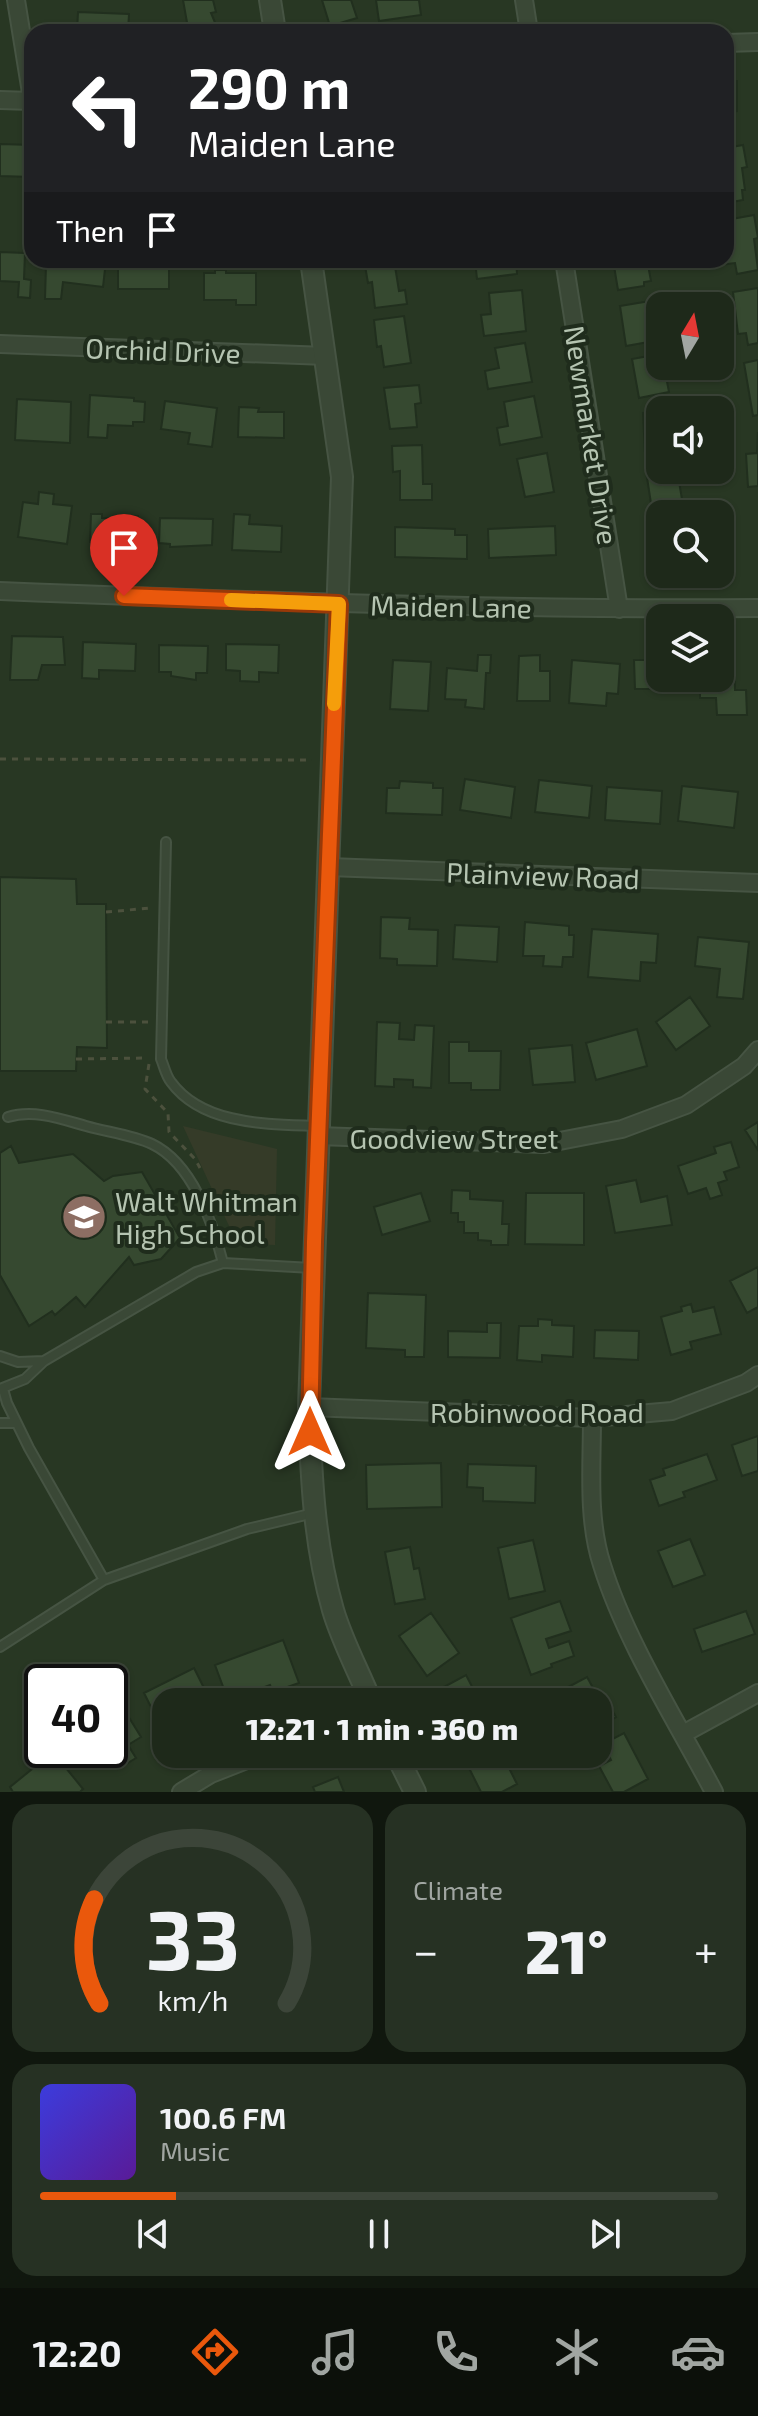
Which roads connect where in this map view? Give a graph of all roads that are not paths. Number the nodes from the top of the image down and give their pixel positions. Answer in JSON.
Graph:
{"nodes":[{"id":1,"x":16,"y":0,"type":"edge"},
{"id":2,"x":270,"y":0,"type":"edge"},
{"id":3,"x":524,"y":0,"type":"edge"},
{"id":4,"x":274,"y":24,"type":"edge"},
{"id":5,"x":528,"y":24,"type":"edge"},
{"id":6,"x":758,"y":42,"type":"edge"},
{"id":7,"x":734,"y":43,"type":"edge"},
{"id":8,"x":24,"y":50,"type":"edge"},
{"id":9,"x":0,"y":100,"type":"edge"},
{"id":10,"x":24,"y":100,"type":"edge"},
{"id":11,"x":312,"y":268,"type":"edge"},
{"id":12,"x":565,"y":268,"type":"edge"},
{"id":13,"x":0,"y":344,"type":"edge"},
{"id":14,"x":326,"y":356,"type":"junction"},
{"id":15,"x":0,"y":591,"type":"edge"},
{"id":16,"x":339,"y":604,"type":"junction"},
{"id":17,"x":758,"y":608,"type":"edge"},
{"id":18,"x":619,"y":609,"type":"junction"},
{"id":19,"x":166,"y":842,"type":"dead end"},
{"id":20,"x":329,"y":867,"type":"junction"},
{"id":21,"x":758,"y":883,"type":"edge"},
{"id":22,"x":758,"y":1050,"type":"edge"},
{"id":23,"x":8,"y":1117,"type":"dead end"},
{"id":24,"x":318,"y":1131,"type":"junction"},
{"id":25,"x":223,"y":1263,"type":"junction"},
{"id":26,"x":313,"y":1268,"type":"junction"},
{"id":27,"x":0,"y":1356,"type":"edge"},
{"id":28,"x":44,"y":1361,"type":"junction"},
{"id":29,"x":758,"y":1375,"type":"edge"},
{"id":30,"x":2,"y":1389,"type":"edge"},
{"id":31,"x":309,"y":1407,"type":"junction"},
{"id":32,"x":592,"y":1418,"type":"junction"},
{"id":33,"x":0,"y":1423,"type":"edge"},
{"id":34,"x":16,"y":1423,"type":"junction"},
{"id":35,"x":315,"y":1513,"type":"junction"},
{"id":36,"x":104,"y":1580,"type":"junction"},
{"id":37,"x":0,"y":1647,"type":"edge"},
{"id":38,"x":365,"y":1688,"type":"edge"},
{"id":39,"x":758,"y":1693,"type":"edge"},
{"id":40,"x":683,"y":1734,"type":"junction"},
{"id":41,"x":226,"y":1768,"type":"edge"},
{"id":42,"x":403,"y":1768,"type":"edge"},
{"id":43,"x":181,"y":1792,"type":"edge"},
{"id":44,"x":415,"y":1792,"type":"edge"},
{"id":45,"x":714,"y":1792,"type":"edge"}],
"edges":[{"from":1,"to":8,"type":"street"},
{"from":2,"to":4,"type":"street"},
{"from":3,"to":5,"type":"street"},
{"from":6,"to":7,"type":"street"},
{"from":9,"to":10,"type":"street"},
{"from":11,"to":14,"type":"street"},
{"from":12,"to":18,"type":"street","name":"Newmarket Drive"},
{"from":13,"to":14,"type":"street","name":"Orchid Drive"},
{"from":14,"to":16,"type":"street"},
{"from":15,"to":16,"type":"street","name":"Maiden Lane"},
{"from":16,"to":18,"type":"street","name":"Maiden Lane"},
{"from":16,"to":20,"type":"street"},
{"from":17,"to":18,"type":"street","name":"Maiden Lane"},
{"from":19,"to":24,"type":"lane"},
{"from":20,"to":21,"type":"street","name":"Plainview Road"},
{"from":20,"to":24,"type":"street"},
{"from":22,"to":24,"type":"street","name":"Goodview Street"},
{"from":23,"to":25,"type":"lane"},
{"from":24,"to":26,"type":"street"},
{"from":25,"to":26,"type":"lane"},
{"from":25,"to":28,"type":"lane"},
{"from":26,"to":31,"type":"street"},
{"from":27,"to":28,"type":"lane"},
{"from":28,"to":30,"type":"lane"},
{"from":29,"to":32,"type":"street","name":"Robinwood Road"},
{"from":30,"to":34,"type":"lane"},
{"from":31,"to":32,"type":"street","name":"Robinwood Road"},
{"from":31,"to":35,"type":"street"},
{"from":32,"to":40,"type":"street"},
{"from":33,"to":34,"type":"lane"},
{"from":34,"to":36,"type":"lane"},
{"from":35,"to":36,"type":"lane"},
{"from":35,"to":38,"type":"street"},
{"from":36,"to":37,"type":"lane"},
{"from":39,"to":40,"type":"street"},
{"from":40,"to":45,"type":"street"},
{"from":41,"to":43,"type":"street"},
{"from":42,"to":44,"type":"street"}]}
